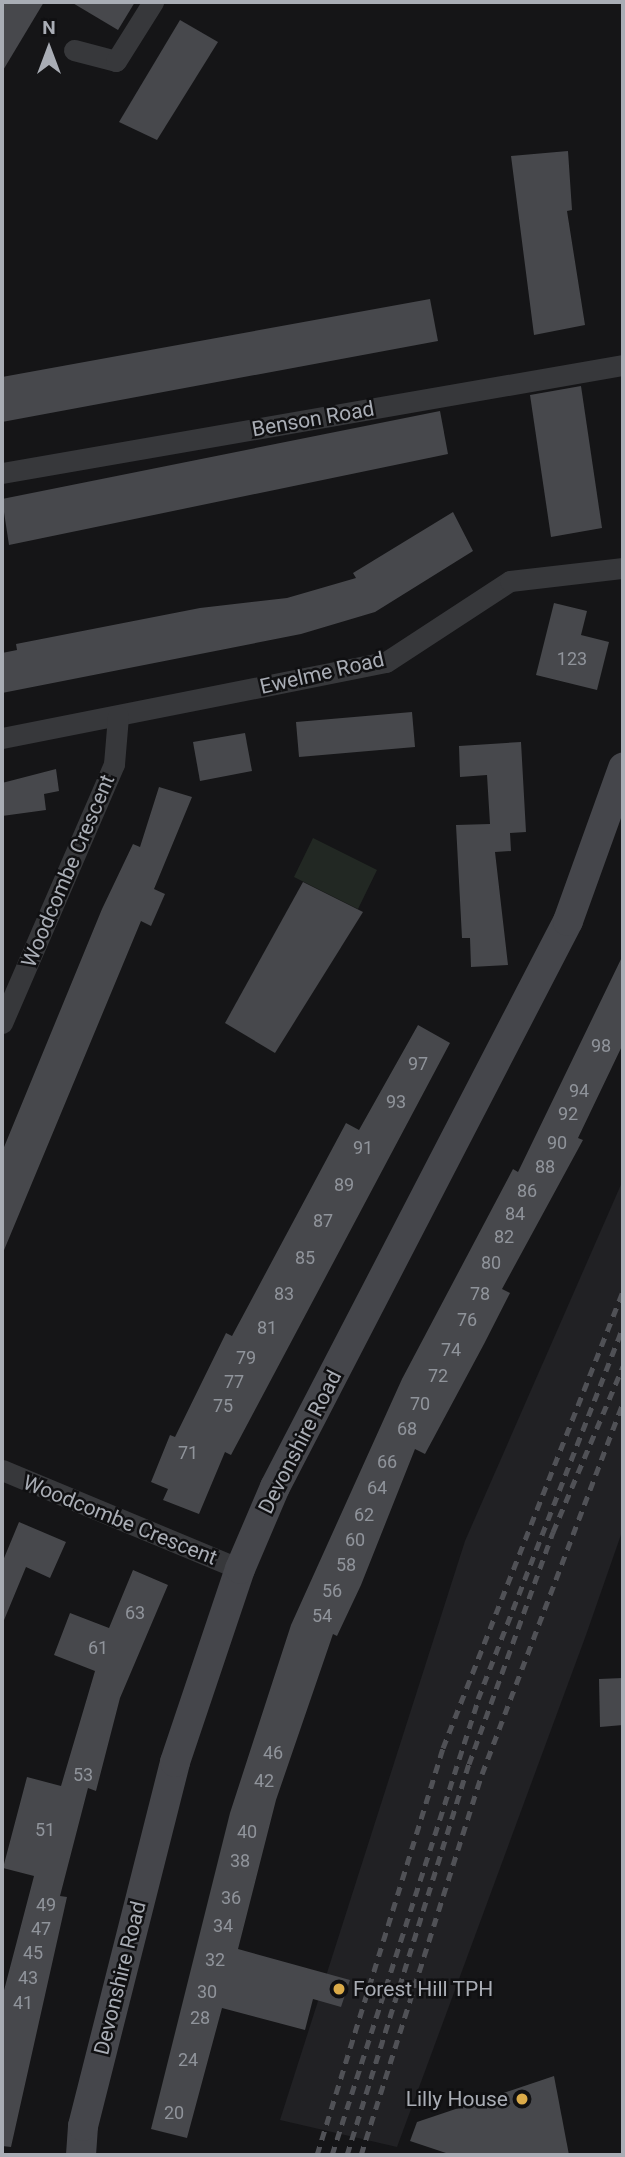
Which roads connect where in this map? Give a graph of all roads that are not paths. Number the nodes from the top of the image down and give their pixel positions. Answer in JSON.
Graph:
{"nodes":[{"id":1,"x":153,"y":2,"type":"edge"},
{"id":2,"x":74,"y":50,"type":"dead end"},
{"id":3,"x":623,"y":365,"type":"edge"},
{"id":4,"x":2,"y":473,"type":"edge"},
{"id":5,"x":623,"y":568,"type":"edge"},
{"id":6,"x":118,"y":716,"type":"junction"},
{"id":7,"x":2,"y":738,"type":"edge"},
{"id":8,"x":623,"y":768,"type":"edge"},
{"id":9,"x":2,"y":1023,"type":"edge"},
{"id":10,"x":2,"y":1470,"type":"edge"},
{"id":11,"x":240,"y":1569,"type":"junction"},
{"id":12,"x":81,"y":2155,"type":"edge"}],
"edges":[{"from":1,"to":2,"type":"street"},
{"from":3,"to":4,"type":"street","name":"Benson Road"},
{"from":5,"to":6,"type":"street","name":"Ewelme Road"},
{"from":6,"to":7,"type":"street","name":"Ewelme Road"},
{"from":6,"to":9,"type":"street","name":"Woodcombe Crescent"},
{"from":8,"to":11,"type":"street","name":"Devonshire Road"},
{"from":10,"to":11,"type":"street","name":"Woodcombe Crescent"},
{"from":11,"to":12,"type":"street","name":"Devonshire Road"}]}
